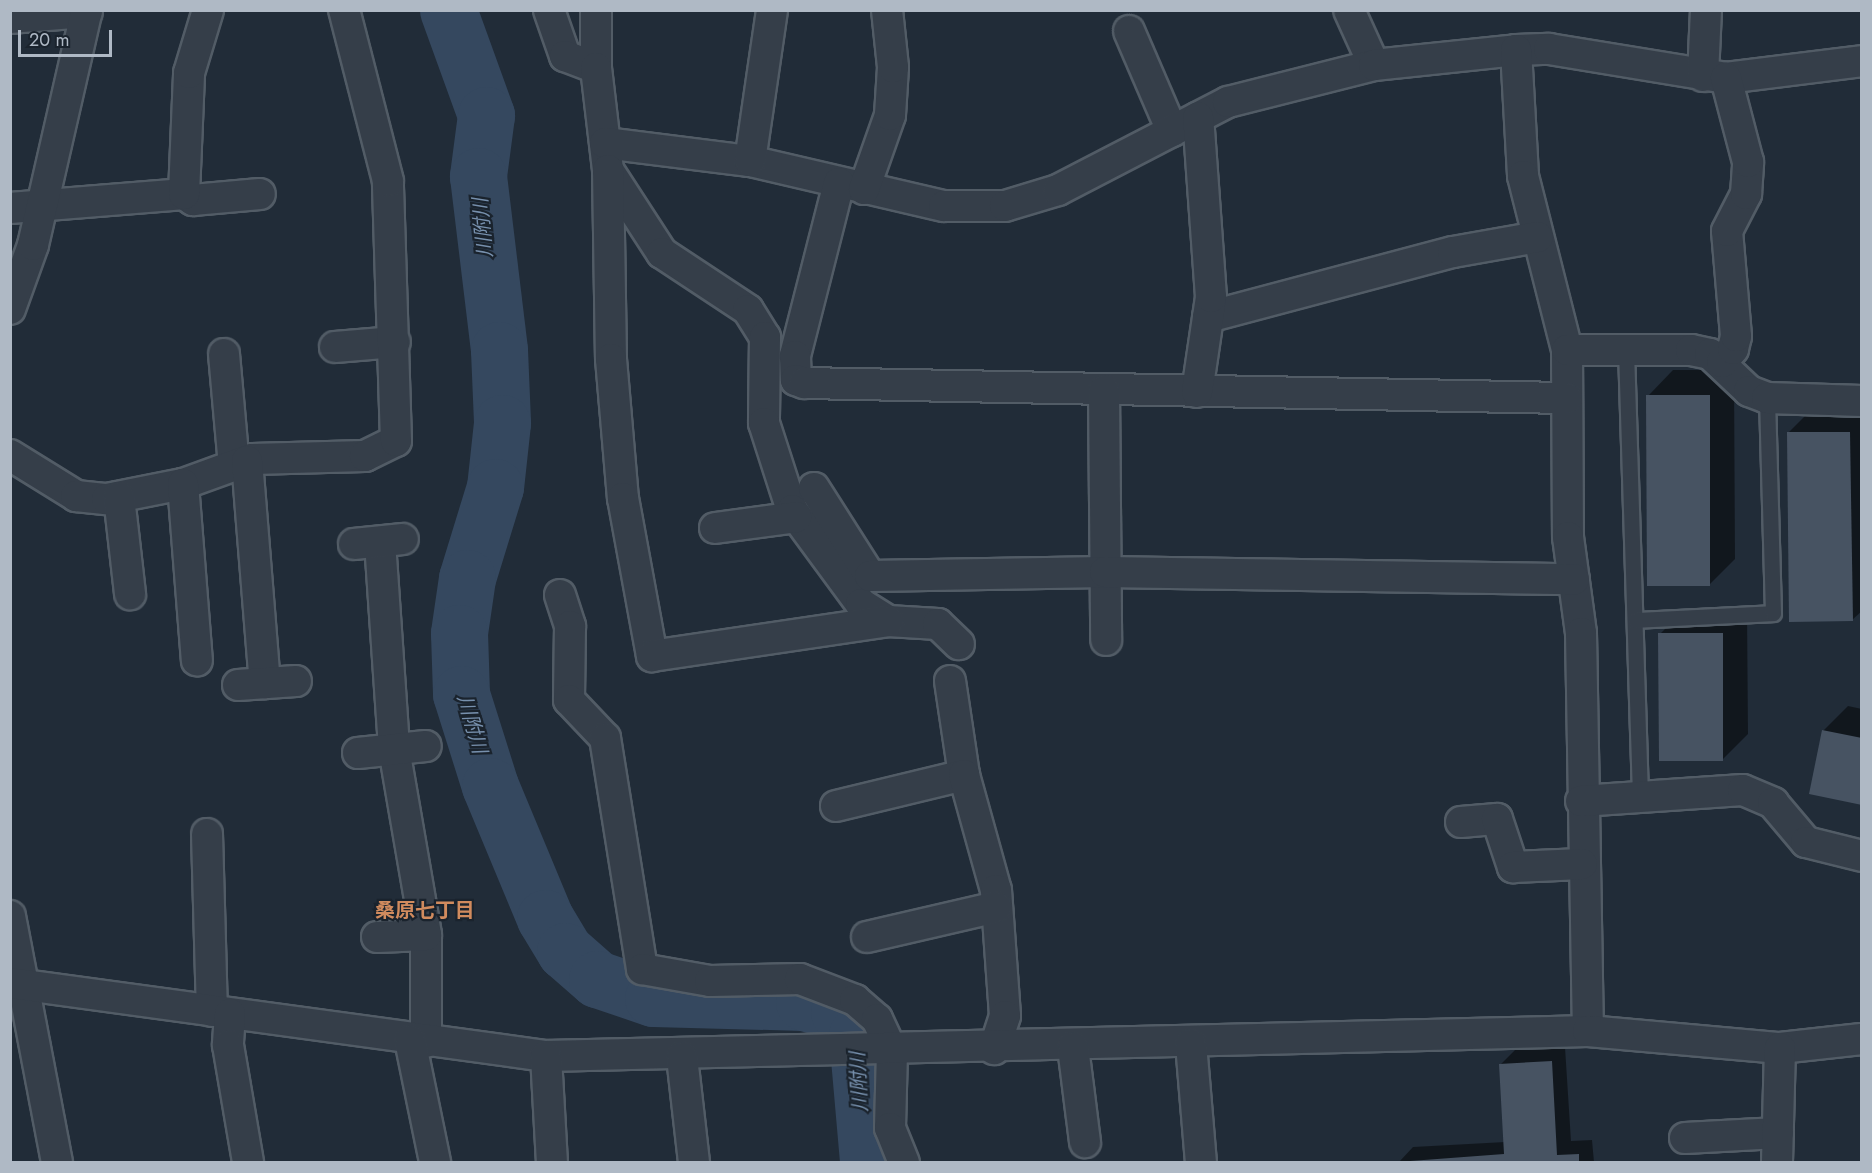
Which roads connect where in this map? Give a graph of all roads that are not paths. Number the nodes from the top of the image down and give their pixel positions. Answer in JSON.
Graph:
{"nodes":[{"id":1,"x":208,"y":10,"type":"edge"},
{"id":2,"x":344,"y":10,"type":"edge"},
{"id":3,"x":549,"y":10,"type":"edge"},
{"id":4,"x":596,"y":10,"type":"edge"},
{"id":5,"x":772,"y":10,"type":"edge"},
{"id":6,"x":887,"y":10,"type":"edge"},
{"id":7,"x":1349,"y":10,"type":"edge"},
{"id":8,"x":1706,"y":10,"type":"edge"},
{"id":9,"x":87,"y":11,"type":"edge"},
{"id":10,"x":10,"y":18,"type":"edge"},
{"id":11,"x":1129,"y":31,"type":"dead end"},
{"id":12,"x":1516,"y":50,"type":"junction"},
{"id":13,"x":1862,"y":60,"type":"edge"},
{"id":14,"x":1374,"y":66,"type":"junction"},
{"id":15,"x":596,"y":68,"type":"junction"},
{"id":16,"x":1715,"y":77,"type":"junction"},
{"id":17,"x":1198,"y":117,"type":"junction"},
{"id":18,"x":1172,"y":131,"type":"junction"},
{"id":19,"x":606,"y":157,"type":"junction"},
{"id":20,"x":750,"y":161,"type":"junction"},
{"id":21,"x":852,"y":186,"type":"junction"},
{"id":22,"x":184,"y":194,"type":"junction"},
{"id":23,"x":260,"y":194,"type":"dead end"},
{"id":24,"x":42,"y":207,"type":"junction"},
{"id":25,"x":10,"y":208,"type":"edge"},
{"id":26,"x":1538,"y":237,"type":"junction"},
{"id":27,"x":10,"y":309,"type":"edge"},
{"id":28,"x":1208,"y":316,"type":"junction"},
{"id":29,"x":395,"y":342,"type":"junction"},
{"id":30,"x":335,"y":347,"type":"dead end"},
{"id":31,"x":1567,"y":350,"type":"junction"},
{"id":32,"x":1626,"y":350,"type":"junction"},
{"id":33,"x":224,"y":354,"type":"dead end"},
{"id":34,"x":1722,"y":362,"type":"junction"},
{"id":35,"x":1104,"y":390,"type":"junction"},
{"id":36,"x":1197,"y":392,"type":"junction"},
{"id":37,"x":1567,"y":398,"type":"junction"},
{"id":38,"x":1767,"y":398,"type":"junction"},
{"id":39,"x":1862,"y":401,"type":"edge"},
{"id":40,"x":10,"y":455,"type":"edge"},
{"id":41,"x":240,"y":463,"type":"junction"},
{"id":42,"x":183,"y":484,"type":"junction"},
{"id":43,"x":814,"y":488,"type":"dead end"},
{"id":44,"x":119,"y":497,"type":"junction"},
{"id":45,"x":796,"y":516,"type":"junction"},
{"id":46,"x":715,"y":528,"type":"dead end"},
{"id":47,"x":379,"y":542,"type":"dead end"},
{"id":48,"x":1105,"y":572,"type":"junction"},
{"id":49,"x":1574,"y":579,"type":"junction"},
{"id":50,"x":130,"y":594,"type":"dead end"},
{"id":51,"x":560,"y":595,"type":"dead end"},
{"id":52,"x":1635,"y":620,"type":"junction"},
{"id":53,"x":888,"y":621,"type":"junction"},
{"id":54,"x":1106,"y":640,"type":"dead end"},
{"id":55,"x":959,"y":644,"type":"dead end"},
{"id":56,"x":197,"y":660,"type":"dead end"},
{"id":57,"x":296,"y":681,"type":"dead end"},
{"id":58,"x":950,"y":681,"type":"dead end"},
{"id":59,"x":426,"y":746,"type":"dead end"},
{"id":60,"x":394,"y":749,"type":"junction"},
{"id":61,"x":358,"y":753,"type":"dead end"},
{"id":62,"x":964,"y":775,"type":"junction"},
{"id":63,"x":1640,"y":797,"type":"junction"},
{"id":64,"x":1581,"y":801,"type":"junction"},
{"id":65,"x":836,"y":806,"type":"dead end"},
{"id":66,"x":1461,"y":822,"type":"dead end"},
{"id":67,"x":207,"y":834,"type":"dead end"},
{"id":68,"x":1862,"y":856,"type":"edge"},
{"id":69,"x":1582,"y":864,"type":"junction"},
{"id":70,"x":997,"y":907,"type":"junction"},
{"id":71,"x":10,"y":916,"type":"edge"},
{"id":72,"x":426,"y":934,"type":"junction"},
{"id":73,"x":377,"y":937,"type":"dead end"},
{"id":74,"x":867,"y":937,"type":"dead end"},
{"id":75,"x":17,"y":984,"type":"edge"},
{"id":76,"x":221,"y":1012,"type":"junction"},
{"id":77,"x":1588,"y":1031,"type":"junction"},
{"id":78,"x":1862,"y":1039,"type":"edge"},
{"id":79,"x":418,"y":1040,"type":"junction"},
{"id":80,"x":1191,"y":1044,"type":"junction"},
{"id":81,"x":1073,"y":1047,"type":"junction"},
{"id":82,"x":1780,"y":1048,"type":"junction"},
{"id":83,"x":994,"y":1049,"type":"junction"},
{"id":84,"x":892,"y":1051,"type":"junction"},
{"id":85,"x":546,"y":1056,"type":"junction"},
{"id":86,"x":682,"y":1057,"type":"junction"},
{"id":87,"x":1778,"y":1133,"type":"junction"},
{"id":88,"x":1685,"y":1138,"type":"dead end"},
{"id":89,"x":1085,"y":1142,"type":"dead end"},
{"id":90,"x":57,"y":1162,"type":"edge"},
{"id":91,"x":248,"y":1162,"type":"edge"},
{"id":92,"x":435,"y":1162,"type":"edge"},
{"id":93,"x":552,"y":1162,"type":"edge"},
{"id":94,"x":694,"y":1162,"type":"edge"},
{"id":95,"x":904,"y":1162,"type":"edge"},
{"id":96,"x":1201,"y":1162,"type":"edge"},
{"id":97,"x":1777,"y":1162,"type":"edge"}],
"edges":[{"from":1,"to":22,"type":"street"},
{"from":2,"to":29,"type":"street"},
{"from":3,"to":15,"type":"street"},
{"from":4,"to":15,"type":"street"},
{"from":5,"to":20,"type":"street"},
{"from":6,"to":21,"type":"street"},
{"from":7,"to":14,"type":"street"},
{"from":8,"to":16,"type":"street"},
{"from":9,"to":10,"type":"street"},
{"from":9,"to":24,"type":"street"},
{"from":11,"to":18,"type":"street"},
{"from":12,"to":14,"type":"street"},
{"from":12,"to":16,"type":"street"},
{"from":12,"to":26,"type":"street"},
{"from":13,"to":16,"type":"street"},
{"from":14,"to":17,"type":"street"},
{"from":15,"to":19,"type":"street"},
{"from":16,"to":34,"type":"street"},
{"from":17,"to":18,"type":"street"},
{"from":17,"to":28,"type":"street"},
{"from":18,"to":21,"type":"street"},
{"from":19,"to":20,"type":"street"},
{"from":19,"to":45,"type":"street"},
{"from":19,"to":53,"type":"street"},
{"from":20,"to":21,"type":"street"},
{"from":21,"to":35,"type":"street"},
{"from":22,"to":23,"type":"street"},
{"from":22,"to":24,"type":"street"},
{"from":24,"to":25,"type":"street"},
{"from":24,"to":27,"type":"street"},
{"from":26,"to":28,"type":"street"},
{"from":26,"to":31,"type":"street"},
{"from":28,"to":36,"type":"street"},
{"from":29,"to":30,"type":"street"},
{"from":29,"to":41,"type":"street"},
{"from":31,"to":32,"type":"street"},
{"from":31,"to":37,"type":"street"},
{"from":32,"to":34,"type":"street"},
{"from":32,"to":52,"type":"lane"},
{"from":33,"to":41,"type":"street"},
{"from":34,"to":38,"type":"street"},
{"from":35,"to":36,"type":"street"},
{"from":35,"to":48,"type":"street"},
{"from":36,"to":37,"type":"street"},
{"from":37,"to":49,"type":"street"},
{"from":38,"to":39,"type":"street"},
{"from":38,"to":52,"type":"lane"},
{"from":40,"to":44,"type":"street"},
{"from":41,"to":42,"type":"street"},
{"from":41,"to":57,"type":"street"},
{"from":42,"to":44,"type":"street"},
{"from":42,"to":56,"type":"street"},
{"from":43,"to":48,"type":"street"},
{"from":44,"to":50,"type":"street"},
{"from":45,"to":46,"type":"street"},
{"from":45,"to":53,"type":"street"},
{"from":47,"to":60,"type":"street"},
{"from":48,"to":49,"type":"street"},
{"from":48,"to":54,"type":"street"},
{"from":49,"to":64,"type":"street"},
{"from":51,"to":84,"type":"street"},
{"from":52,"to":63,"type":"lane"},
{"from":53,"to":55,"type":"street"},
{"from":58,"to":62,"type":"street"},
{"from":59,"to":60,"type":"street"},
{"from":60,"to":61,"type":"street"},
{"from":60,"to":72,"type":"street"},
{"from":62,"to":65,"type":"street"},
{"from":62,"to":70,"type":"street"},
{"from":63,"to":64,"type":"street"},
{"from":63,"to":68,"type":"street"},
{"from":64,"to":69,"type":"street"},
{"from":66,"to":69,"type":"street"},
{"from":67,"to":76,"type":"street"},
{"from":69,"to":77,"type":"street"},
{"from":70,"to":74,"type":"street"},
{"from":70,"to":83,"type":"street"},
{"from":71,"to":75,"type":"street"},
{"from":72,"to":73,"type":"street"},
{"from":72,"to":79,"type":"street"},
{"from":75,"to":76,"type":"street"},
{"from":75,"to":90,"type":"street"},
{"from":76,"to":79,"type":"street"},
{"from":76,"to":91,"type":"street"},
{"from":77,"to":80,"type":"street"},
{"from":77,"to":82,"type":"street"},
{"from":78,"to":82,"type":"street"},
{"from":79,"to":85,"type":"street"},
{"from":79,"to":92,"type":"street"},
{"from":80,"to":81,"type":"street"},
{"from":80,"to":96,"type":"street"},
{"from":81,"to":83,"type":"street"},
{"from":81,"to":89,"type":"street"},
{"from":82,"to":87,"type":"street"},
{"from":83,"to":84,"type":"street"},
{"from":84,"to":86,"type":"street"},
{"from":84,"to":95,"type":"street"},
{"from":85,"to":86,"type":"street"},
{"from":85,"to":93,"type":"street"},
{"from":86,"to":94,"type":"street"},
{"from":87,"to":88,"type":"street"},
{"from":87,"to":97,"type":"street"}]}
